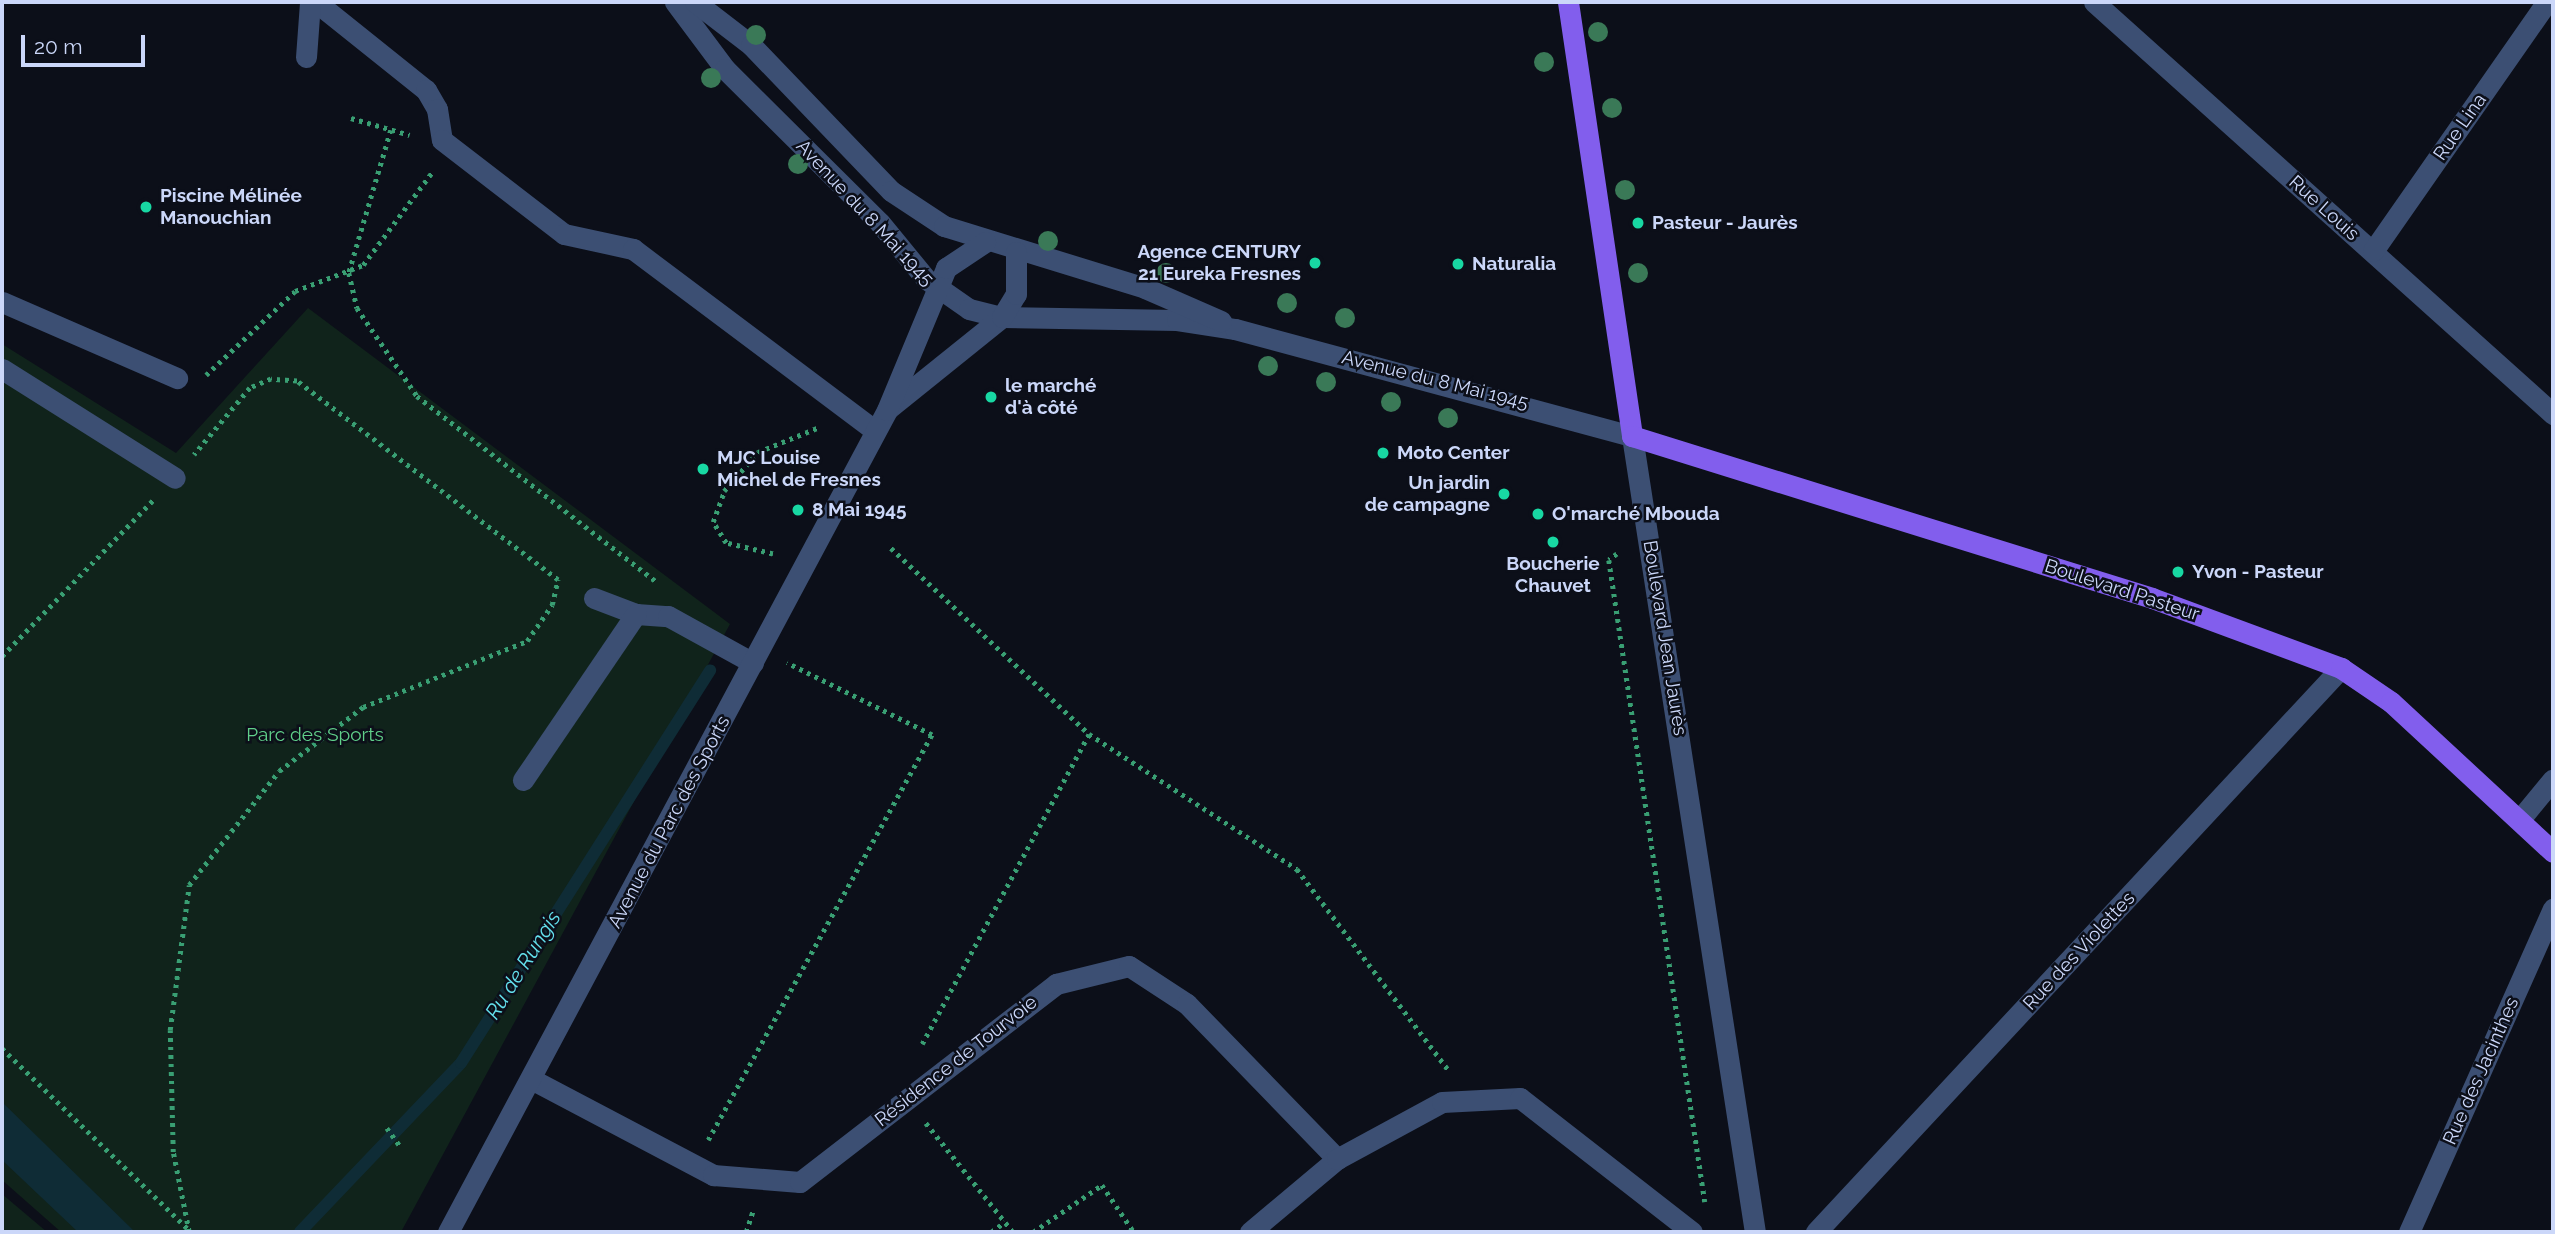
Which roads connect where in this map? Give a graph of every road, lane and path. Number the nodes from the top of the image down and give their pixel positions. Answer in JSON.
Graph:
{"nodes":[{"id":1,"x":310,"y":2,"type":"edge"},
{"id":2,"x":316,"y":2,"type":"edge"},
{"id":3,"x":675,"y":2,"type":"edge"},
{"id":4,"x":695,"y":2,"type":"edge"},
{"id":5,"x":1568,"y":2,"type":"edge"},
{"id":6,"x":2094,"y":2,"type":"edge"},
{"id":7,"x":2547,"y":2,"type":"edge"},
{"id":8,"x":306,"y":57,"type":"dead end"},
{"id":9,"x":351,"y":118,"type":"dead end"},
{"id":10,"x":449,"y":146,"type":"junction"},
{"id":11,"x":985,"y":242,"type":"junction"},
{"id":12,"x":2373,"y":251,"type":"junction"},
{"id":13,"x":1016,"y":252,"type":"junction"},
{"id":14,"x":349,"y":273,"type":"junction"},
{"id":15,"x":936,"y":289,"type":"junction"},
{"id":16,"x":2,"y":302,"type":"edge"},
{"id":17,"x":1002,"y":317,"type":"junction"},
{"id":18,"x":1236,"y":329,"type":"junction"},
{"id":19,"x":2,"y":369,"type":"edge"},
{"id":20,"x":209,"y":375,"type":"dead end"},
{"id":21,"x":177,"y":379,"type":"dead end"},
{"id":22,"x":839,"y":405,"type":"junction"},
{"id":23,"x":887,"y":410,"type":"junction"},
{"id":24,"x":2553,"y":414,"type":"edge"},
{"id":25,"x":874,"y":430,"type":"junction"},
{"id":26,"x":1632,"y":436,"type":"junction"},
{"id":27,"x":175,"y":478,"type":"junction"},
{"id":28,"x":1648,"y":530,"type":"junction"},
{"id":29,"x":891,"y":548,"type":"dead end"},
{"id":30,"x":774,"y":554,"type":"dead end"},
{"id":31,"x":594,"y":598,"type":"dead end"},
{"id":32,"x":635,"y":614,"type":"junction"},
{"id":33,"x":668,"y":616,"type":"junction"},
{"id":34,"x":2,"y":656,"type":"edge"},
{"id":35,"x":757,"y":657,"type":"junction"},
{"id":36,"x":2341,"y":668,"type":"junction"},
{"id":37,"x":1089,"y":734,"type":"junction"},
{"id":38,"x":2553,"y":779,"type":"edge"},
{"id":39,"x":523,"y":780,"type":"dead end"},
{"id":40,"x":2521,"y":818,"type":"junction"},
{"id":41,"x":2553,"y":852,"type":"edge"},
{"id":42,"x":2553,"y":909,"type":"edge"},
{"id":43,"x":2,"y":1048,"type":"edge"},
{"id":44,"x":533,"y":1080,"type":"junction"},
{"id":45,"x":907,"y":1098,"type":"junction"},
{"id":46,"x":1472,"y":1101,"type":"junction"},
{"id":47,"x":387,"y":1128,"type":"dead end"},
{"id":48,"x":400,"y":1146,"type":"dead end"},
{"id":49,"x":1338,"y":1159,"type":"junction"},
{"id":50,"x":694,"y":1165,"type":"junction"},
{"id":51,"x":1005,"y":1222,"type":"junction"},
{"id":52,"x":1700,"y":1225,"type":"edge"},
{"id":53,"x":189,"y":1231,"type":"edge"},
{"id":54,"x":447,"y":1232,"type":"edge"},
{"id":55,"x":991,"y":1232,"type":"edge"},
{"id":56,"x":1013,"y":1232,"type":"edge"},
{"id":57,"x":1033,"y":1232,"type":"edge"},
{"id":58,"x":1134,"y":1232,"type":"edge"},
{"id":59,"x":1250,"y":1232,"type":"edge"},
{"id":60,"x":1755,"y":1232,"type":"edge"},
{"id":61,"x":1816,"y":1232,"type":"edge"},
{"id":62,"x":2409,"y":1232,"type":"edge"}],
"edges":[{"from":1,"to":8,"type":"street"},
{"from":2,"to":10,"type":"street"},
{"from":3,"to":15,"type":"street","name":"Avenue du 8 Mai 1945"},
{"from":4,"to":11,"type":"street","name":"Avenue du 8 Mai 1945"},
{"from":5,"to":26,"type":"main road","name":"Boulevard Jean Jaurès"},
{"from":6,"to":12,"type":"street","name":"Rue Louis"},
{"from":7,"to":12,"type":"street","name":"Rue Lina"},
{"from":9,"to":14,"type":"path"},
{"from":10,"to":14,"type":"path"},
{"from":10,"to":22,"type":"street"},
{"from":11,"to":13,"type":"street","name":"Avenue du 8 Mai 1945"},
{"from":11,"to":15,"type":"street","name":"Avenue du Parc des Sports"},
{"from":12,"to":24,"type":"street","name":"Rue Louis"},
{"from":13,"to":17,"type":"street","name":"Avenue du Parc des Sports"},
{"from":13,"to":18,"type":"street","name":"Avenue du 8 Mai 1945"},
{"from":14,"to":20,"type":"path"},
{"from":14,"to":33,"type":"path"},
{"from":15,"to":17,"type":"street","name":"Avenue du 8 Mai 1945"},
{"from":15,"to":23,"type":"street","name":"Avenue du Parc des Sports"},
{"from":16,"to":21,"type":"street"},
{"from":17,"to":18,"type":"street","name":"Avenue du 8 Mai 1945"},
{"from":17,"to":23,"type":"street","name":"Avenue du Parc des Sports"},
{"from":18,"to":26,"type":"street","name":"Avenue du 8 Mai 1945"},
{"from":19,"to":27,"type":"street"},
{"from":22,"to":25,"type":"street"},
{"from":22,"to":30,"type":"path"},
{"from":23,"to":25,"type":"street","name":"Avenue du Parc des Sports"},
{"from":25,"to":35,"type":"street","name":"Avenue du Parc des Sports"},
{"from":26,"to":28,"type":"street","name":"Boulevard Jean Jaurès"},
{"from":26,"to":36,"type":"main road","name":"Boulevard Pasteur"},
{"from":27,"to":34,"type":"path"},
{"from":27,"to":53,"type":"path"},
{"from":28,"to":52,"type":"path"},
{"from":28,"to":60,"type":"street","name":"Boulevard Jean Jaurès"},
{"from":29,"to":37,"type":"path"},
{"from":31,"to":32,"type":"street"},
{"from":32,"to":33,"type":"street"},
{"from":32,"to":39,"type":"street"},
{"from":33,"to":35,"type":"street"},
{"from":35,"to":44,"type":"street","name":"Avenue du Parc des Sports"},
{"from":35,"to":50,"type":"path"},
{"from":36,"to":40,"type":"main road","name":"Boulevard Pasteur"},
{"from":36,"to":61,"type":"street","name":"Rue des Violettes"},
{"from":37,"to":45,"type":"path"},
{"from":37,"to":46,"type":"path"},
{"from":38,"to":40,"type":"street"},
{"from":40,"to":41,"type":"main road","name":"Boulevard Pasteur"},
{"from":42,"to":62,"type":"street","name":"Rue des Jacinthes"},
{"from":43,"to":53,"type":"path"},
{"from":44,"to":50,"type":"street","name":"Résidence de Tourvoie"},
{"from":44,"to":54,"type":"street","name":"Avenue du Parc des Sports"},
{"from":45,"to":49,"type":"street","name":"Résidence de Tourvoie"},
{"from":45,"to":50,"type":"street","name":"Résidence de Tourvoie"},
{"from":45,"to":51,"type":"path"},
{"from":46,"to":49,"type":"street"},
{"from":46,"to":52,"type":"street"},
{"from":47,"to":48,"type":"path"},
{"from":49,"to":59,"type":"street"},
{"from":51,"to":55,"type":"path"},
{"from":51,"to":56,"type":"path"},
{"from":57,"to":58,"type":"path"}]}
